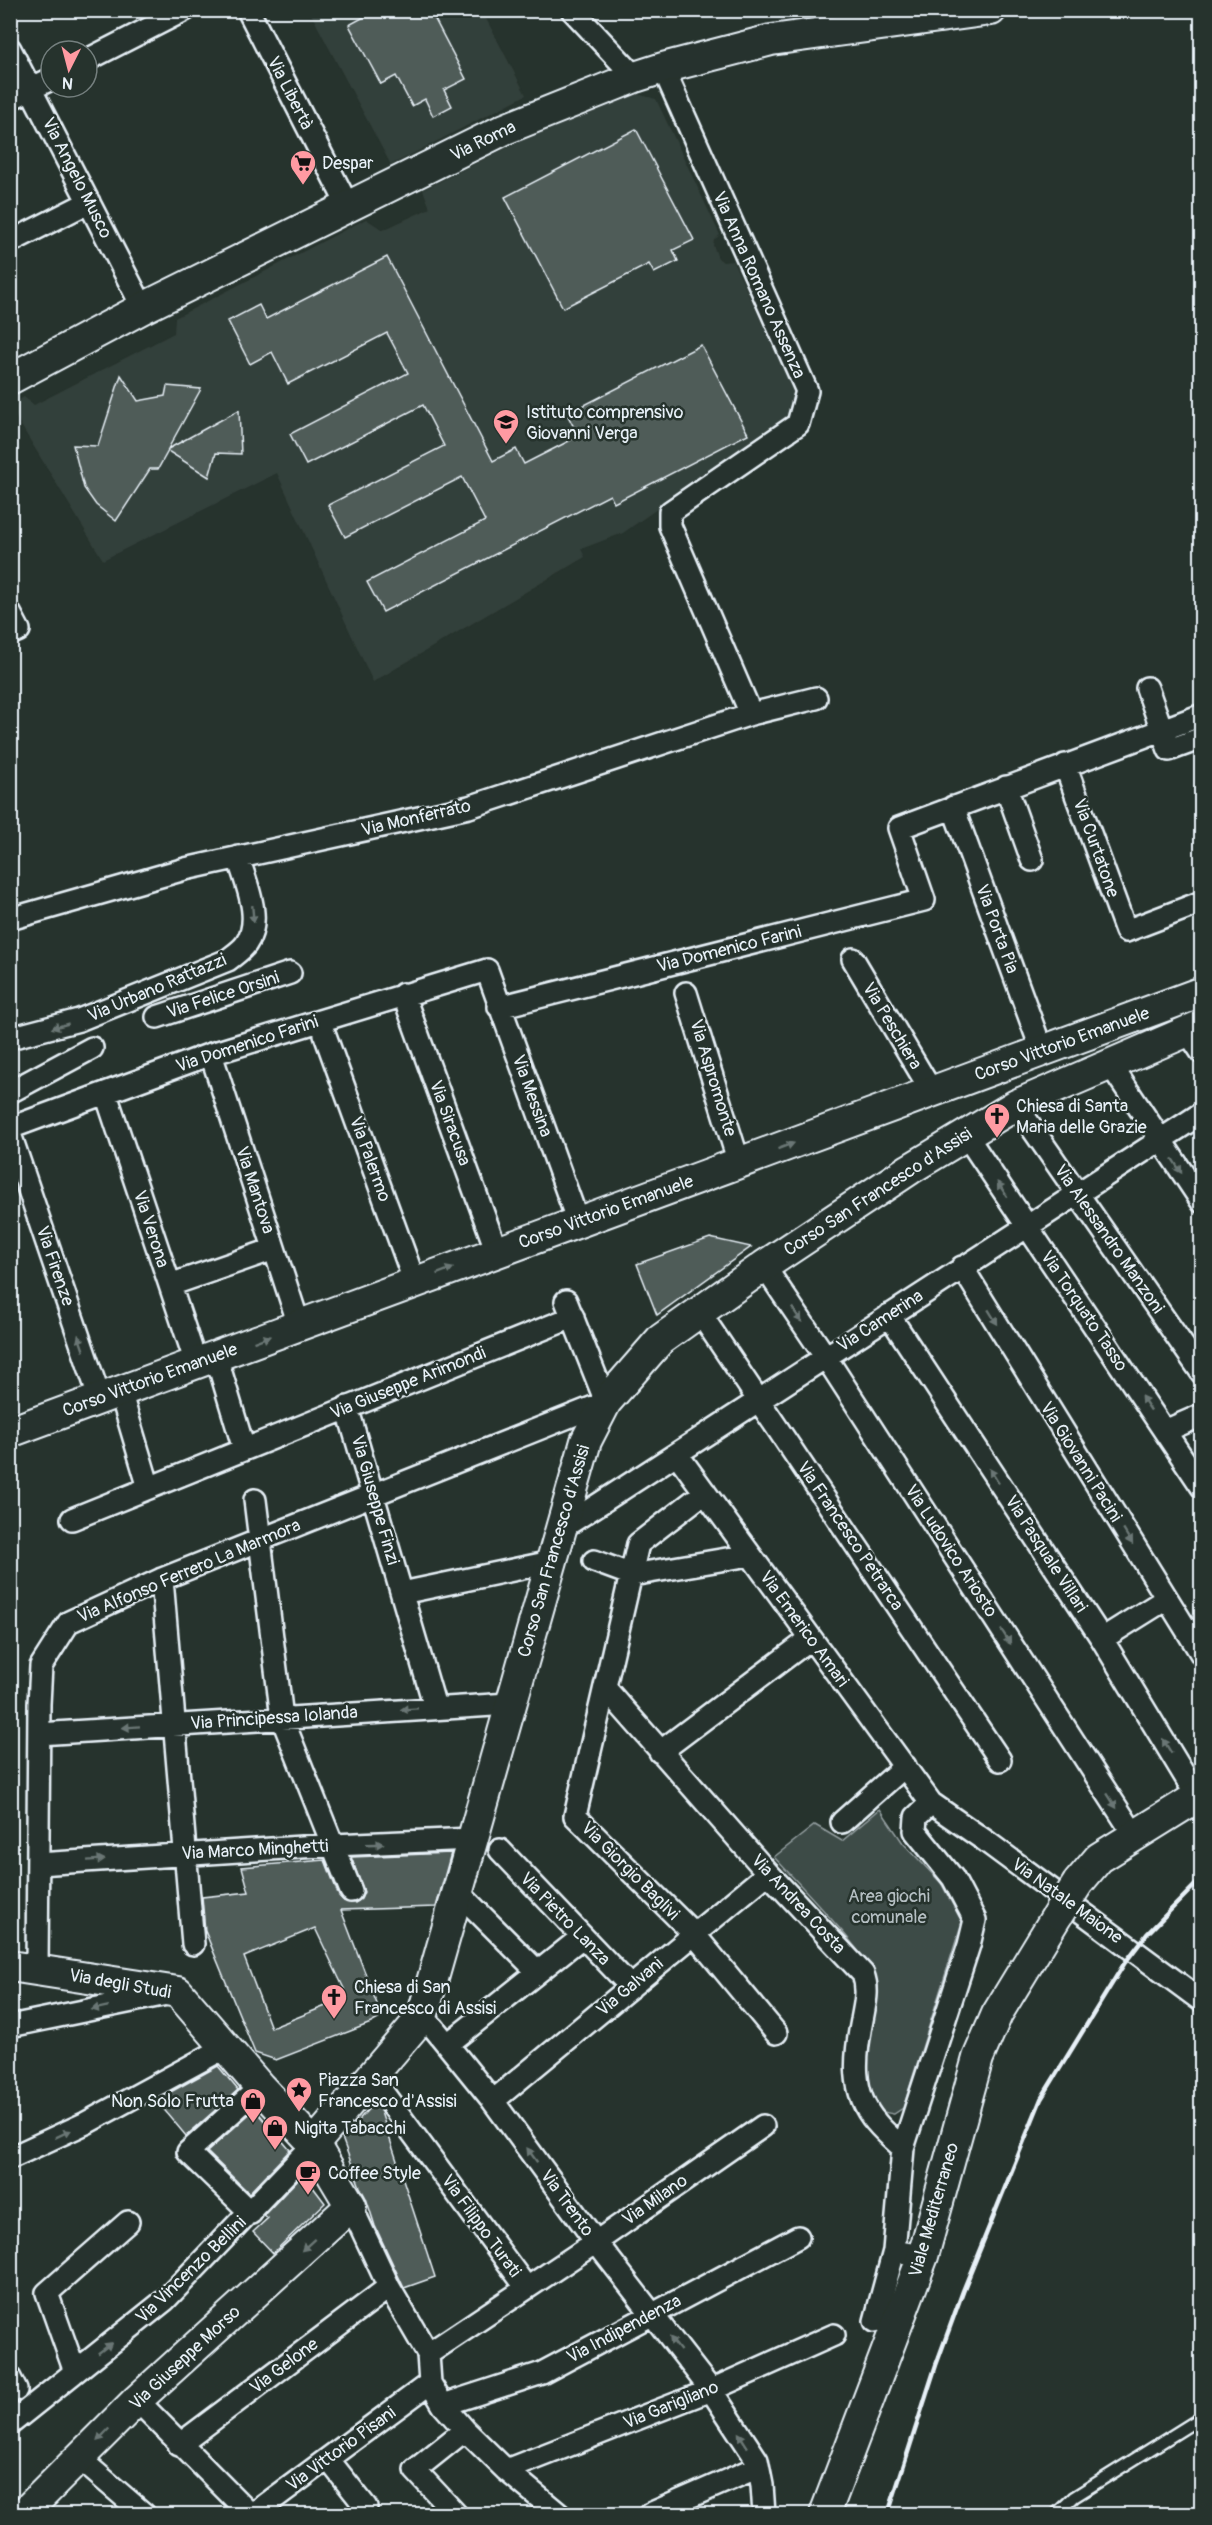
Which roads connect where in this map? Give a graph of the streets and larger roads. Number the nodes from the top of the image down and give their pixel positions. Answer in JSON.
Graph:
{"nodes":[{"id":1,"x":185,"y":10,"type":"edge"},
{"id":2,"x":248,"y":10,"type":"edge"},
{"id":3,"x":572,"y":10,"type":"edge"},
{"id":4,"x":991,"y":10,"type":"edge"},
{"id":5,"x":10,"y":49,"type":"edge"},
{"id":6,"x":99,"y":54,"type":"edge"},
{"id":7,"x":663,"y":68,"type":"junction"},
{"id":8,"x":635,"y":77,"type":"junction"},
{"id":9,"x":39,"y":85,"type":"edge"},
{"id":10,"x":31,"y":89,"type":"junction"},
{"id":11,"x":10,"y":99,"type":"edge"},
{"id":12,"x":89,"y":202,"type":"junction"},
{"id":13,"x":349,"y":208,"type":"junction"},
{"id":14,"x":10,"y":242,"type":"edge"},
{"id":15,"x":143,"y":308,"type":"junction"},
{"id":16,"x":10,"y":379,"type":"edge"},
{"id":17,"x":10,"y":613,"type":"edge"},
{"id":18,"x":10,"y":634,"type":"edge"},
{"id":19,"x":1147,"y":688,"type":"dead end"},
{"id":20,"x":816,"y":698,"type":"dead end"},
{"id":21,"x":751,"y":714,"type":"junction"},
{"id":22,"x":1202,"y":715,"type":"edge"},
{"id":23,"x":1161,"y":729,"type":"junction"},
{"id":24,"x":1202,"y":738,"type":"edge"},
{"id":25,"x":1065,"y":765,"type":"junction"},
{"id":26,"x":1006,"y":787,"type":"junction"},
{"id":27,"x":953,"y":807,"type":"junction"},
{"id":28,"x":238,"y":857,"type":"junction"},
{"id":29,"x":1032,"y":860,"type":"dead end"},
{"id":30,"x":1202,"y":902,"type":"edge"},
{"id":31,"x":10,"y":920,"type":"edge"},
{"id":32,"x":853,"y":959,"type":"dead end"},
{"id":33,"x":487,"y":970,"type":"joint"},
{"id":34,"x":290,"y":973,"type":"dead end"},
{"id":35,"x":1202,"y":992,"type":"edge"},
{"id":36,"x":686,"y":993,"type":"dead end"},
{"id":37,"x":403,"y":994,"type":"junction"},
{"id":38,"x":500,"y":1007,"type":"junction"},
{"id":39,"x":157,"y":1017,"type":"dead end"},
{"id":40,"x":325,"y":1035,"type":"dead end"},
{"id":41,"x":1197,"y":1036,"type":"edge"},
{"id":42,"x":10,"y":1038,"type":"edge"},
{"id":43,"x":92,"y":1048,"type":"dead end"},
{"id":44,"x":1042,"y":1051,"type":"junction"},
{"id":45,"x":211,"y":1054,"type":"junction"},
{"id":46,"x":1110,"y":1064,"type":"junction"},
{"id":47,"x":10,"y":1092,"type":"edge"},
{"id":48,"x":932,"y":1092,"type":"junction"},
{"id":49,"x":106,"y":1094,"type":"junction"},
{"id":50,"x":1016,"y":1105,"type":"junction"},
{"id":51,"x":1202,"y":1113,"type":"edge"},
{"id":52,"x":10,"y":1128,"type":"edge"},
{"id":53,"x":10,"y":1134,"type":"edge"},
{"id":54,"x":966,"y":1135,"type":"junction"},
{"id":55,"x":1160,"y":1140,"type":"junction"},
{"id":56,"x":739,"y":1163,"type":"junction"},
{"id":57,"x":1077,"y":1193,"type":"junction"},
{"id":58,"x":1202,"y":1202,"type":"edge"},
{"id":59,"x":578,"y":1222,"type":"junction"},
{"id":60,"x":1027,"y":1226,"type":"junction"},
{"id":61,"x":274,"y":1249,"type":"junction"},
{"id":62,"x":497,"y":1252,"type":"junction"},
{"id":63,"x":764,"y":1266,"type":"junction"},
{"id":64,"x":962,"y":1267,"type":"junction"},
{"id":65,"x":415,"y":1283,"type":"junction"},
{"id":66,"x":170,"y":1285,"type":"junction"},
{"id":67,"x":700,"y":1313,"type":"junction"},
{"id":68,"x":889,"y":1315,"type":"junction"},
{"id":69,"x":299,"y":1325,"type":"junction"},
{"id":70,"x":825,"y":1356,"type":"junction"},
{"id":71,"x":206,"y":1360,"type":"junction"},
{"id":72,"x":1202,"y":1373,"type":"edge"},
{"id":73,"x":110,"y":1395,"type":"junction"},
{"id":74,"x":759,"y":1400,"type":"junction"},
{"id":75,"x":606,"y":1402,"type":"junction"},
{"id":76,"x":347,"y":1407,"type":"junction"},
{"id":77,"x":1202,"y":1415,"type":"edge"},
{"id":78,"x":1166,"y":1431,"type":"junction"},
{"id":79,"x":10,"y":1432,"type":"edge"},
{"id":80,"x":244,"y":1449,"type":"junction"},
{"id":81,"x":677,"y":1454,"type":"junction"},
{"id":82,"x":1202,"y":1487,"type":"edge"},
{"id":83,"x":149,"y":1488,"type":"junction"},
{"id":84,"x":705,"y":1492,"type":"junction"},
{"id":85,"x":373,"y":1495,"type":"junction"},
{"id":86,"x":255,"y":1500,"type":"dead end"},
{"id":87,"x":72,"y":1519,"type":"dead end"},
{"id":88,"x":559,"y":1530,"type":"junction"},
{"id":89,"x":260,"y":1540,"type":"junction"},
{"id":90,"x":750,"y":1555,"type":"junction"},
{"id":91,"x":594,"y":1561,"type":"dead end"},
{"id":92,"x":551,"y":1562,"type":"junction"},
{"id":93,"x":632,"y":1575,"type":"junction"},
{"id":94,"x":162,"y":1579,"type":"junction"},
{"id":95,"x":402,"y":1593,"type":"junction"},
{"id":96,"x":1166,"y":1599,"type":"junction"},
{"id":97,"x":810,"y":1639,"type":"junction"},
{"id":98,"x":1102,"y":1639,"type":"junction"},
{"id":99,"x":1202,"y":1656,"type":"edge"},
{"id":100,"x":606,"y":1689,"type":"junction"},
{"id":101,"x":509,"y":1704,"type":"junction"},
{"id":102,"x":435,"y":1707,"type":"junction"},
{"id":103,"x":282,"y":1718,"type":"junction"},
{"id":104,"x":173,"y":1725,"type":"junction"},
{"id":105,"x":39,"y":1734,"type":"junction"},
{"id":106,"x":660,"y":1752,"type":"junction"},
{"id":107,"x":1000,"y":1760,"type":"dead end"},
{"id":108,"x":905,"y":1766,"type":"junction"},
{"id":109,"x":1199,"y":1795,"type":"edge"},
{"id":110,"x":931,"y":1803,"type":"junction"},
{"id":111,"x":842,"y":1822,"type":"dead end"},
{"id":112,"x":1134,"y":1836,"type":"junction"},
{"id":113,"x":333,"y":1845,"type":"junction"},
{"id":114,"x":486,"y":1845,"type":"junction"},
{"id":115,"x":184,"y":1855,"type":"junction"},
{"id":116,"x":38,"y":1864,"type":"junction"},
{"id":117,"x":768,"y":1873,"type":"junction"},
{"id":118,"x":351,"y":1891,"type":"dead end"},
{"id":119,"x":458,"y":1892,"type":"junction"},
{"id":120,"x":694,"y":1934,"type":"junction"},
{"id":121,"x":582,"y":1937,"type":"junction"},
{"id":122,"x":193,"y":1944,"type":"dead end"},
{"id":123,"x":24,"y":1968,"type":"edge"},
{"id":124,"x":538,"y":1972,"type":"junction"},
{"id":125,"x":631,"y":1987,"type":"junction"},
{"id":126,"x":178,"y":1992,"type":"junction"},
{"id":127,"x":1202,"y":2001,"type":"edge"},
{"id":128,"x":422,"y":2017,"type":"junction"},
{"id":129,"x":10,"y":2026,"type":"edge"},
{"id":130,"x":776,"y":2033,"type":"dead end"},
{"id":131,"x":448,"y":2044,"type":"junction"},
{"id":132,"x":226,"y":2047,"type":"junction"},
{"id":133,"x":372,"y":2078,"type":"junction"},
{"id":134,"x":260,"y":2087,"type":"junction"},
{"id":135,"x":493,"y":2101,"type":"junction"},
{"id":136,"x":763,"y":2126,"type":"dead end"},
{"id":137,"x":903,"y":2148,"type":"junction"},
{"id":138,"x":306,"y":2153,"type":"junction"},
{"id":139,"x":10,"y":2158,"type":"edge"},
{"id":140,"x":351,"y":2206,"type":"junction"},
{"id":141,"x":251,"y":2213,"type":"junction"},
{"id":142,"x":128,"y":2222,"type":"dead end"},
{"id":143,"x":798,"y":2237,"type":"dead end"},
{"id":144,"x":596,"y":2242,"type":"junction"},
{"id":145,"x":894,"y":2251,"type":"junction"},
{"id":146,"x":922,"y":2256,"type":"junction"},
{"id":147,"x":389,"y":2287,"type":"junction"},
{"id":148,"x":526,"y":2287,"type":"junction"},
{"id":149,"x":651,"y":2314,"type":"junction"},
{"id":150,"x":875,"y":2320,"type":"dead end"},
{"id":151,"x":834,"y":2335,"type":"dead end"},
{"id":152,"x":428,"y":2354,"type":"junction"},
{"id":153,"x":75,"y":2372,"type":"junction"},
{"id":154,"x":430,"y":2383,"type":"junction"},
{"id":155,"x":711,"y":2390,"type":"junction"},
{"id":156,"x":137,"y":2400,"type":"junction"},
{"id":157,"x":443,"y":2405,"type":"junction"},
{"id":158,"x":10,"y":2424,"type":"edge"},
{"id":159,"x":465,"y":2430,"type":"junction"},
{"id":160,"x":179,"y":2445,"type":"junction"},
{"id":161,"x":328,"y":2458,"type":"junction"},
{"id":162,"x":80,"y":2459,"type":"junction"},
{"id":163,"x":758,"y":2466,"type":"junction"},
{"id":164,"x":506,"y":2470,"type":"junction"},
{"id":165,"x":366,"y":2507,"type":"dead end"},
{"id":166,"x":23,"y":2514,"type":"edge"},
{"id":167,"x":144,"y":2514,"type":"edge"},
{"id":168,"x":251,"y":2514,"type":"edge"},
{"id":169,"x":456,"y":2514,"type":"edge"},
{"id":170,"x":559,"y":2514,"type":"edge"},
{"id":171,"x":650,"y":2514,"type":"edge"},
{"id":172,"x":764,"y":2514,"type":"edge"},
{"id":173,"x":825,"y":2514,"type":"edge"}],
"edges":[{"from":1,"to":6,"type":"street"},
{"from":2,"to":13,"type":"street","name":"Via Libertà"},
{"from":3,"to":8,"type":"street"},
{"from":4,"to":7,"type":"street","name":"Via Roma"},
{"from":5,"to":10,"type":"street","name":"Via Angelo Musco"},
{"from":7,"to":8,"type":"street","name":"Via Roma"},
{"from":7,"to":21,"type":"street","name":"Via Anna Romano Assenza"},
{"from":8,"to":13,"type":"street","name":"Via Roma"},
{"from":9,"to":10,"type":"street"},
{"from":10,"to":11,"type":"street"},
{"from":10,"to":12,"type":"street","name":"Via Angelo Musco"},
{"from":12,"to":14,"type":"street"},
{"from":12,"to":15,"type":"street","name":"Via Angelo Musco"},
{"from":13,"to":15,"type":"street","name":"Via Roma"},
{"from":15,"to":16,"type":"street","name":"Via Roma"},
{"from":17,"to":18,"type":"street"},
{"from":19,"to":23,"type":"street"},
{"from":20,"to":21,"type":"street","name":"Via Monferrato"},
{"from":21,"to":28,"type":"street","name":"Via Monferrato"},
{"from":22,"to":23,"type":"street"},
{"from":23,"to":24,"type":"street"},
{"from":23,"to":25,"type":"street"},
{"from":25,"to":26,"type":"street"},
{"from":25,"to":30,"type":"street","name":"Via Curtatone"},
{"from":26,"to":27,"type":"street"},
{"from":26,"to":29,"type":"street"},
{"from":27,"to":38,"type":"street","name":"Via Domenico Farini"},
{"from":27,"to":44,"type":"street","name":"Via Porta Pia"},
{"from":28,"to":31,"type":"street","name":"Via Monferrato"},
{"from":28,"to":42,"type":"street","name":"Via Urbano Rattazzi","one_way":true},
{"from":32,"to":48,"type":"street","name":"Via Peschiera"},
{"from":33,"to":37,"type":"street","name":"Via Domenico Farini"},
{"from":33,"to":38,"type":"street","name":"Via Messina"},
{"from":34,"to":39,"type":"street","name":"Via Felice Orsini"},
{"from":35,"to":44,"type":"street","name":"Corso Vittorio Emanuele"},
{"from":36,"to":56,"type":"street","name":"Via Aspromonte"},
{"from":37,"to":45,"type":"street","name":"Via Domenico Farini"},
{"from":37,"to":62,"type":"street","name":"Via Siracusa"},
{"from":38,"to":59,"type":"street","name":"Via Messina"},
{"from":40,"to":65,"type":"street","name":"Via Palermo"},
{"from":41,"to":46,"type":"street","name":"Corso San Francesco d'Assisi"},
{"from":43,"to":47,"type":"street"},
{"from":44,"to":48,"type":"street","name":"Corso Vittorio Emanuele"},
{"from":45,"to":49,"type":"street","name":"Via Domenico Farini"},
{"from":45,"to":61,"type":"street","name":"Via Mantova"},
{"from":46,"to":50,"type":"street","name":"Corso San Francesco d'Assisi"},
{"from":46,"to":55,"type":"street"},
{"from":56,"to":48,"type":"street","name":"Corso Vittorio Emanuele","one_way":true},
{"from":49,"to":52,"type":"street","name":"Via Domenico Farini"},
{"from":49,"to":66,"type":"street","name":"Via Verona"},
{"from":50,"to":54,"type":"street","name":"Corso San Francesco d'Assisi"},
{"from":50,"to":57,"type":"street","name":"Via Alessandro Manzoni"},
{"from":51,"to":55,"type":"street","name":"Via Camerina"},
{"from":73,"to":53,"type":"street","name":"Via Firenze","one_way":true},
{"from":60,"to":54,"type":"street","name":"Via Torquato Tasso","one_way":true},
{"from":54,"to":63,"type":"street","name":"Corso San Francesco d'Assisi"},
{"from":55,"to":57,"type":"street","name":"Via Camerina"},
{"from":55,"to":58,"type":"street","one_way":true},
{"from":56,"to":59,"type":"street","name":"Corso Vittorio Emanuele"},
{"from":57,"to":60,"type":"street","name":"Via Camerina"},
{"from":57,"to":72,"type":"street","name":"Via Alessandro Manzoni"},
{"from":59,"to":62,"type":"street","name":"Corso Vittorio Emanuele"},
{"from":60,"to":64,"type":"street","name":"Via Camerina"},
{"from":78,"to":60,"type":"street","name":"Via Torquato Tasso","one_way":true},
{"from":61,"to":66,"type":"street"},
{"from":61,"to":69,"type":"street","name":"Via Mantova"},
{"from":65,"to":62,"type":"street","name":"Corso Vittorio Emanuele","one_way":true},
{"from":63,"to":67,"type":"street","name":"Corso San Francesco d'Assisi"},
{"from":63,"to":70,"type":"street","name":"Via Ludovico Ariosto","one_way":true},
{"from":64,"to":68,"type":"street","name":"Via Camerina"},
{"from":64,"to":96,"type":"street","name":"Via Giovanni Pacini","one_way":true},
{"from":65,"to":69,"type":"street","name":"Corso Vittorio Emanuele"},
{"from":66,"to":71,"type":"street","name":"Via Verona"},
{"from":67,"to":74,"type":"street","name":"Via Francesco Petrarca"},
{"from":67,"to":75,"type":"street","name":"Corso San Francesco d'Assisi"},
{"from":68,"to":70,"type":"street","name":"Via Camerina"},
{"from":98,"to":68,"type":"street","name":"Via Pasquale Villari","one_way":true},
{"from":71,"to":69,"type":"street","name":"Corso Vittorio Emanuele","one_way":true},
{"from":70,"to":74,"type":"street","name":"Via Camerina"},
{"from":70,"to":112,"type":"street","name":"Via Ludovico Ariosto","one_way":true},
{"from":71,"to":73,"type":"street","name":"Corso Vittorio Emanuele"},
{"from":71,"to":80,"type":"street"},
{"from":73,"to":79,"type":"street","name":"Corso Vittorio Emanuele"},
{"from":73,"to":83,"type":"street"},
{"from":74,"to":81,"type":"street","name":"Via Camerina"},
{"from":74,"to":107,"type":"street","name":"Via Francesco Petrarca"},
{"from":75,"to":76,"type":"street","name":"Via Giuseppe Arimondi"},
{"from":75,"to":85,"type":"street","name":"Via Alfonso Ferrero La Marmora"},
{"from":75,"to":88,"type":"street","name":"Corso San Francesco d'Assisi"},
{"from":76,"to":80,"type":"street","name":"Via Giuseppe Arimondi"},
{"from":76,"to":85,"type":"street","name":"Via Giuseppe Finzi"},
{"from":77,"to":78,"type":"street"},
{"from":78,"to":82,"type":"street","name":"Via Torquato Tasso"},
{"from":80,"to":83,"type":"street","name":"Via Giuseppe Arimondi"},
{"from":81,"to":84,"type":"street","name":"Via Emerico Amari"},
{"from":81,"to":88,"type":"street","name":"Via Camerina"},
{"from":83,"to":87,"type":"street","name":"Via Giuseppe Arimondi"},
{"from":84,"to":90,"type":"street","name":"Via Emerico Amari"},
{"from":84,"to":93,"type":"street","name":"Via Giorgio Baglivi"},
{"from":85,"to":89,"type":"street","name":"Via Alfonso Ferrero La Marmora"},
{"from":85,"to":95,"type":"street","name":"Via Giuseppe Finzi"},
{"from":86,"to":89,"type":"street"},
{"from":88,"to":92,"type":"street","name":"Corso San Francesco d'Assisi"},
{"from":89,"to":94,"type":"street","name":"Via Alfonso Ferrero La Marmora"},
{"from":89,"to":103,"type":"street"},
{"from":90,"to":93,"type":"street"},
{"from":90,"to":97,"type":"street","name":"Via Emerico Amari"},
{"from":91,"to":93,"type":"street"},
{"from":92,"to":95,"type":"street"},
{"from":92,"to":101,"type":"street","name":"Corso San Francesco d'Assisi"},
{"from":93,"to":100,"type":"street","name":"Via Giorgio Baglivi"},
{"from":94,"to":104,"type":"street"},
{"from":94,"to":105,"type":"street","name":"Via Alfonso Ferrero La Marmora"},
{"from":95,"to":102,"type":"street","name":"Via Giuseppe Finzi"},
{"from":96,"to":98,"type":"street"},
{"from":96,"to":99,"type":"street","name":"Via Giovanni Pacini"},
{"from":97,"to":106,"type":"street"},
{"from":97,"to":108,"type":"street","name":"Via Emerico Amari"},
{"from":109,"to":98,"type":"street","name":"Via Pasquale Villari","one_way":true},
{"from":100,"to":106,"type":"street","name":"Via Andrea Costa"},
{"from":100,"to":120,"type":"street","name":"Via Giorgio Baglivi"},
{"from":101,"to":102,"type":"street","name":"Via Principessa Iolanda"},
{"from":101,"to":114,"type":"street","name":"Corso San Francesco d'Assisi"},
{"from":102,"to":103,"type":"street","name":"Via Principessa Iolanda","one_way":true},
{"from":103,"to":104,"type":"street","name":"Via Principessa Iolanda"},
{"from":103,"to":113,"type":"street"},
{"from":104,"to":105,"type":"street","name":"Via Principessa Iolanda","one_way":true},
{"from":104,"to":115,"type":"street"},
{"from":105,"to":116,"type":"street","name":"Via Alfonso Ferrero La Marmora"},
{"from":106,"to":117,"type":"street","name":"Via Andrea Costa"},
{"from":108,"to":110,"type":"street","name":"Via Emerico Amari"},
{"from":108,"to":111,"type":"street"},
{"from":109,"to":112,"type":"street"},
{"from":110,"to":127,"type":"street","name":"Via Natale Maione"},
{"from":110,"to":137,"type":"street"},
{"from":112,"to":146,"type":"street","name":"Viale Mediterraneo","bridge":true},
{"from":113,"to":114,"type":"street","name":"Via Marco Minghetti","one_way":true},
{"from":113,"to":115,"type":"street","name":"Via Marco Minghetti"},
{"from":113,"to":118,"type":"street"},
{"from":114,"to":119,"type":"street","name":"Corso San Francesco d'Assisi"},
{"from":114,"to":121,"type":"street","name":"Via Pietro Lanza"},
{"from":116,"to":115,"type":"street","name":"Via Marco Minghetti","one_way":true},
{"from":115,"to":122,"type":"street"},
{"from":116,"to":123,"type":"street","name":"Via Alfonso Ferrero La Marmora"},
{"from":117,"to":120,"type":"street","name":"Via Galvani"},
{"from":117,"to":137,"type":"street","name":"Via Andrea Costa"},
{"from":119,"to":124,"type":"street"},
{"from":119,"to":128,"type":"street","name":"Corso San Francesco d'Assisi"},
{"from":120,"to":125,"type":"street","name":"Via Galvani"},
{"from":120,"to":130,"type":"street","name":"Via Giorgio Baglivi"},
{"from":121,"to":124,"type":"street"},
{"from":121,"to":125,"type":"street","name":"Via Pietro Lanza"},
{"from":123,"to":126,"type":"street","name":"Via degli Studi"},
{"from":124,"to":131,"type":"street"},
{"from":125,"to":135,"type":"street","name":"Via Galvani"},
{"from":126,"to":129,"type":"street","one_way":true},
{"from":126,"to":132,"type":"street","name":"Via degli Studi"},
{"from":128,"to":131,"type":"street","name":"Via Trento"},
{"from":128,"to":133,"type":"street","name":"Corso San Francesco d'Assisi"},
{"from":131,"to":135,"type":"street","name":"Via Trento"},
{"from":132,"to":134,"type":"street","name":"Via degli Studi"},
{"from":139,"to":132,"type":"street","one_way":true},
{"from":133,"to":138,"type":"street","name":"Corso San Francesco d'Assisi"},
{"from":133,"to":148,"type":"street","name":"Via Filippo Turati"},
{"from":134,"to":138,"type":"street","name":"Via degli Studi"},
{"from":134,"to":141,"type":"street","name":"Via Vincenzo Bellini"},
{"from":144,"to":135,"type":"street","name":"Via Trento","one_way":true},
{"from":136,"to":144,"type":"street","name":"Via Milano"},
{"from":137,"to":145,"type":"street"},
{"from":138,"to":140,"type":"street","name":"Via degli Studi"},
{"from":138,"to":141,"type":"street","name":"Via Vincenzo Bellini"},
{"from":140,"to":147,"type":"street"},
{"from":140,"to":156,"type":"street","name":"Via Giuseppe Morso","one_way":true},
{"from":153,"to":141,"type":"street","name":"Via Vincenzo Bellini","one_way":true},
{"from":142,"to":153,"type":"street"},
{"from":143,"to":149,"type":"street","name":"Via Indipendenza"},
{"from":144,"to":148,"type":"street","name":"Via Milano"},
{"from":144,"to":149,"type":"street","name":"Via Trento"},
{"from":145,"to":146,"type":"street"},
{"from":145,"to":150,"type":"street"},
{"from":146,"to":173,"type":"street","name":"Viale Mediterraneo"},
{"from":147,"to":152,"type":"street"},
{"from":147,"to":160,"type":"street","name":"Via Gelone"},
{"from":148,"to":152,"type":"street","name":"Via Milano"},
{"from":155,"to":149,"type":"street","name":"Via Trento","one_way":true},
{"from":149,"to":157,"type":"street","name":"Via Indipendenza"},
{"from":151,"to":155,"type":"street","name":"Via Garigliano"},
{"from":152,"to":154,"type":"street"},
{"from":153,"to":158,"type":"street","name":"Via Vincenzo Bellini"},
{"from":154,"to":157,"type":"street"},
{"from":154,"to":161,"type":"street","name":"Via Vittorio Pisani"},
{"from":163,"to":155,"type":"street","name":"Via Trento","one_way":true},
{"from":155,"to":164,"type":"street","name":"Via Garigliano"},
{"from":156,"to":160,"type":"street"},
{"from":156,"to":162,"type":"street","name":"Via Giuseppe Morso","one_way":true},
{"from":157,"to":159,"type":"street"},
{"from":159,"to":164,"type":"street"},
{"from":159,"to":169,"type":"street"},
{"from":160,"to":168,"type":"street"},
{"from":161,"to":165,"type":"street"},
{"from":161,"to":168,"type":"street","name":"Via Vittorio Pisani"},
{"from":162,"to":166,"type":"street","name":"Via Giuseppe Morso"},
{"from":162,"to":167,"type":"street"},
{"from":163,"to":171,"type":"street"},
{"from":163,"to":172,"type":"street"},
{"from":164,"to":170,"type":"street"}]}
